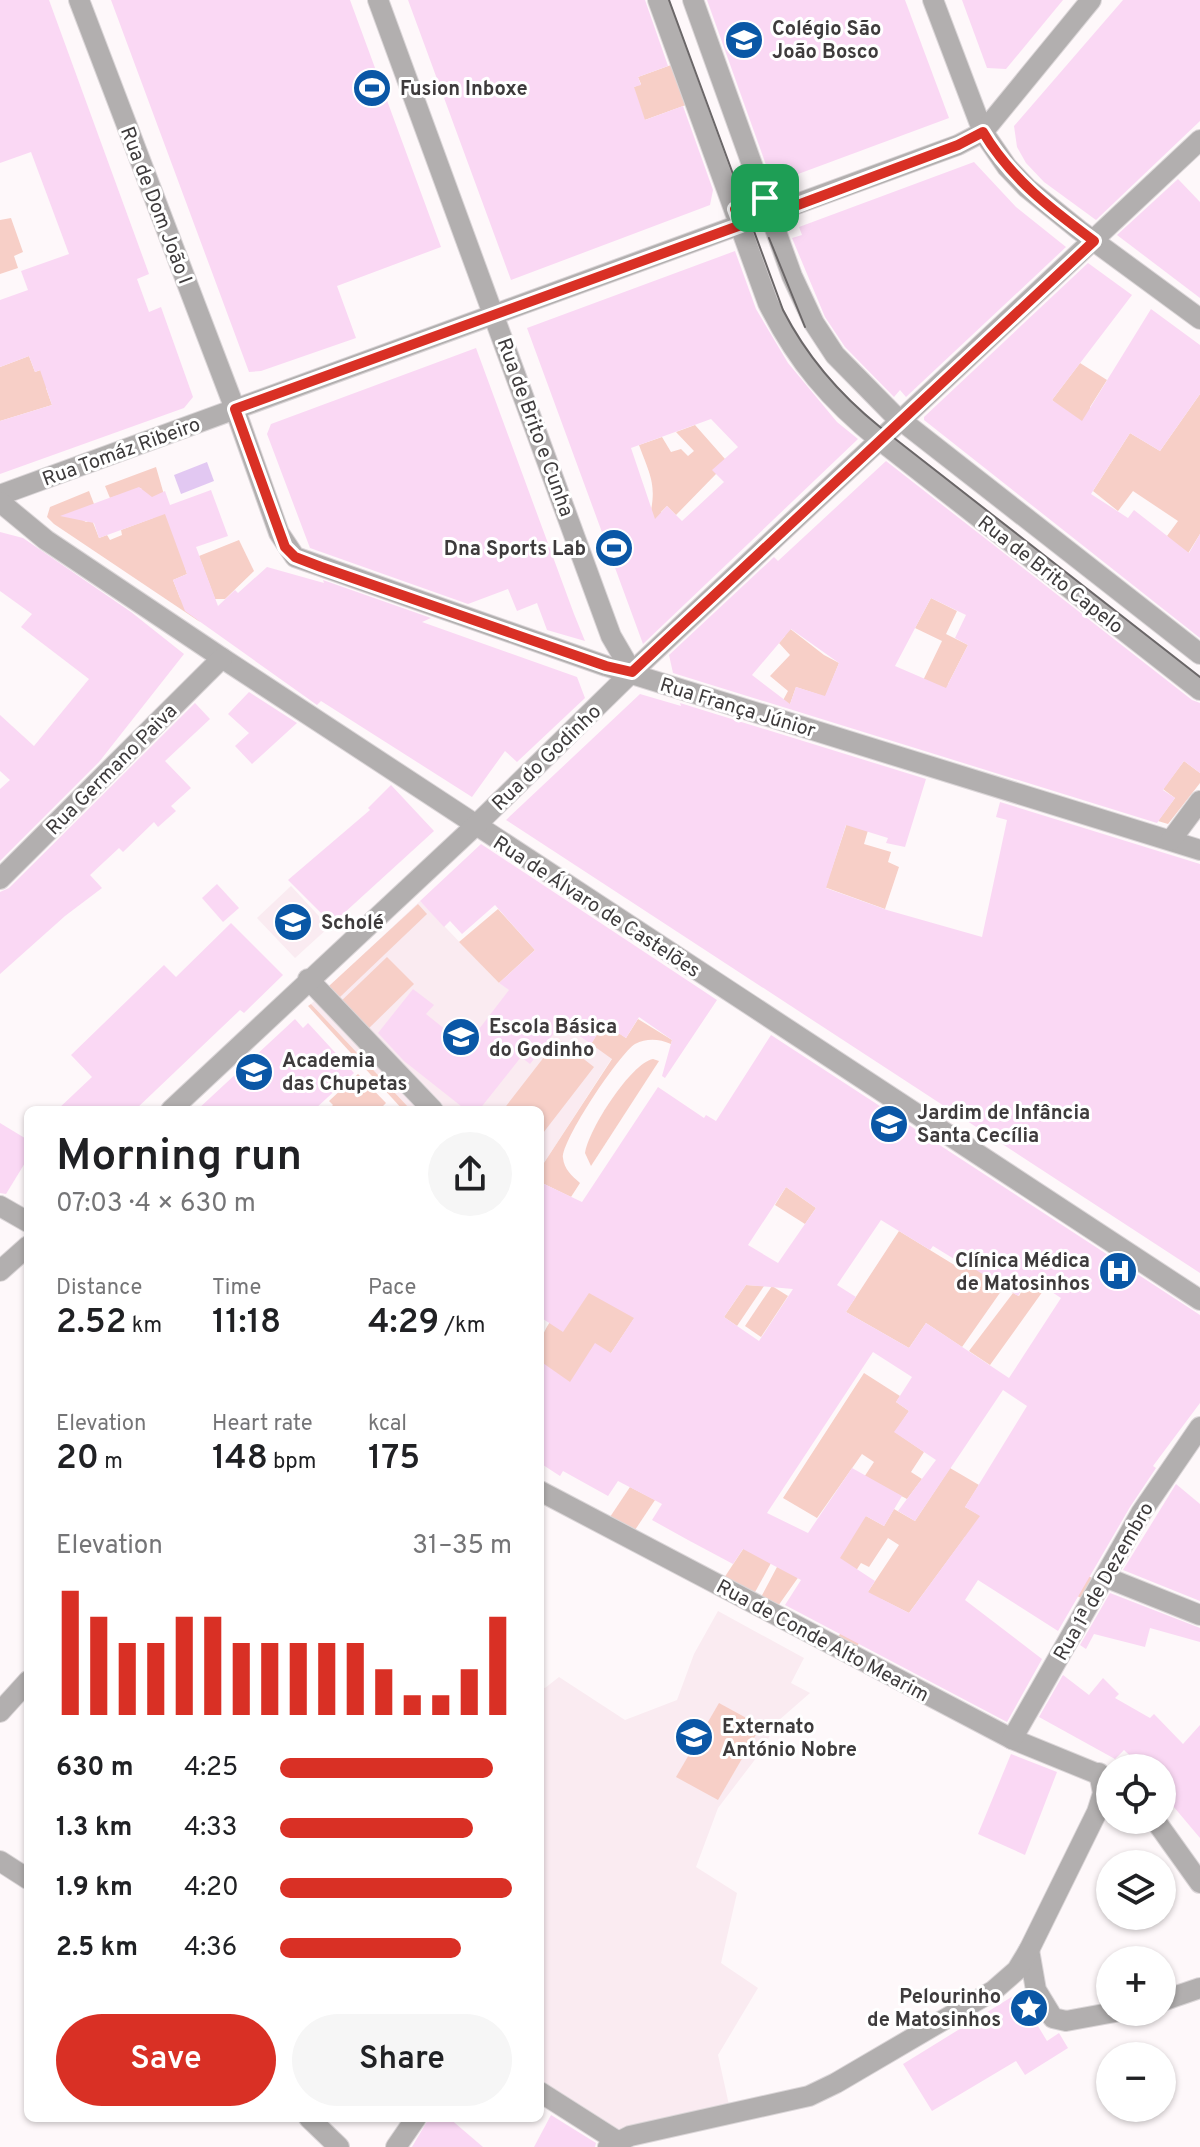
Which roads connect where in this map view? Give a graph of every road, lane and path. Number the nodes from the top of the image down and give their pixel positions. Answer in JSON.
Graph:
{"nodes":[{"id":1,"x":79,"y":0,"type":"edge"},
{"id":2,"x":378,"y":0,"type":"edge"},
{"id":3,"x":658,"y":0,"type":"edge"},
{"id":4,"x":693,"y":0,"type":"edge"},
{"id":5,"x":933,"y":0,"type":"edge"},
{"id":6,"x":1091,"y":0,"type":"edge"},
{"id":7,"x":983,"y":132,"type":"junction"},
{"id":8,"x":1200,"y":140,"type":"edge"},
{"id":9,"x":768,"y":207,"type":"junction"},
{"id":10,"x":738,"y":217,"type":"junction"},
{"id":11,"x":778,"y":237,"type":"junction"},
{"id":12,"x":1094,"y":241,"type":"junction"},
{"id":13,"x":748,"y":248,"type":"junction"},
{"id":14,"x":494,"y":315,"type":"junction"},
{"id":15,"x":1200,"y":319,"type":"edge"},
{"id":16,"x":235,"y":409,"type":"junction"},
{"id":17,"x":898,"y":418,"type":"junction"},
{"id":18,"x":921,"y":437,"type":"junction"},
{"id":19,"x":877,"y":438,"type":"junction"},
{"id":20,"x":902,"y":457,"type":"junction"},
{"id":21,"x":0,"y":495,"type":"edge"},
{"id":22,"x":0,"y":502,"type":"edge"},
{"id":23,"x":1200,"y":654,"type":"edge"},
{"id":24,"x":222,"y":658,"type":"junction"},
{"id":25,"x":632,"y":672,"type":"junction"},
{"id":26,"x":1200,"y":690,"type":"edge"},
{"id":27,"x":1200,"y":801,"type":"edge"},
{"id":28,"x":475,"y":826,"type":"junction"},
{"id":29,"x":1171,"y":840,"type":"junction"},
{"id":30,"x":1200,"y":850,"type":"edge"},
{"id":31,"x":0,"y":879,"type":"edge"},
{"id":32,"x":308,"y":979,"type":"junction"},
{"id":33,"x":175,"y":1106,"type":"edge"},
{"id":34,"x":429,"y":1106,"type":"edge"},
{"id":35,"x":0,"y":1206,"type":"edge"},
{"id":36,"x":24,"y":1220,"type":"edge"},
{"id":37,"x":24,"y":1250,"type":"edge"},
{"id":38,"x":0,"y":1271,"type":"edge"},
{"id":39,"x":1200,"y":1300,"type":"edge"},
{"id":40,"x":1200,"y":1427,"type":"edge"},
{"id":41,"x":544,"y":1493,"type":"edge"},
{"id":42,"x":1105,"y":1577,"type":"junction"},
{"id":43,"x":1200,"y":1615,"type":"edge"},
{"id":44,"x":24,"y":1685,"type":"edge"},
{"id":45,"x":0,"y":1712,"type":"edge"},
{"id":46,"x":1012,"y":1739,"type":"junction"},
{"id":47,"x":1096,"y":1772,"type":"edge"},
{"id":48,"x":1096,"y":1814,"type":"edge"},
{"id":49,"x":1170,"y":1834,"type":"edge"},
{"id":50,"x":1191,"y":1853,"type":"edge"},
{"id":51,"x":0,"y":1861,"type":"edge"},
{"id":52,"x":24,"y":1876,"type":"edge"},
{"id":53,"x":1200,"y":1883,"type":"edge"},
{"id":54,"x":1029,"y":1950,"type":"junction"},
{"id":55,"x":1200,"y":1988,"type":"edge"},
{"id":56,"x":1176,"y":1996,"type":"edge"},
{"id":57,"x":1096,"y":2015,"type":"edge"},
{"id":58,"x":544,"y":2095,"type":"edge"},
{"id":59,"x":313,"y":2122,"type":"edge"},
{"id":60,"x":413,"y":2122,"type":"edge"},
{"id":61,"x":612,"y":2144,"type":"edge"},
{"id":62,"x":339,"y":2147,"type":"edge"},
{"id":63,"x":396,"y":2147,"type":"edge"}],
"edges":[{"from":1,"to":16,"type":"street","name":"Rua de Dom João I"},
{"from":2,"to":14,"type":"street","name":"Rua de Brito e Cunha"},
{"from":3,"to":10,"type":"street","name":"Rua de Brito Capelo"},
{"from":4,"to":9,"type":"street","name":"Rua de Brito Capelo"},
{"from":5,"to":7,"type":"street"},
{"from":6,"to":7,"type":"street","name":"Rua Tomáz Ribeiro"},
{"from":7,"to":9,"type":"street","name":"Rua Tomáz Ribeiro"},
{"from":7,"to":12,"type":"street"},
{"from":8,"to":12,"type":"street","name":"Rua do Godinho"},
{"from":9,"to":10,"type":"street","name":"Rua Tomáz Ribeiro"},
{"from":9,"to":11,"type":"street","name":"Rua de Brito Capelo"},
{"from":10,"to":13,"type":"street","name":"Rua de Brito Capelo"},
{"from":10,"to":14,"type":"street","name":"Rua Tomáz Ribeiro"},
{"from":11,"to":13,"type":"street"},
{"from":11,"to":17,"type":"street","name":"Rua de Brito Capelo"},
{"from":12,"to":15,"type":"street"},
{"from":12,"to":17,"type":"street","name":"Rua do Godinho"},
{"from":13,"to":19,"type":"street","name":"Rua de Brito Capelo"},
{"from":14,"to":16,"type":"street","name":"Rua Tomáz Ribeiro"},
{"from":14,"to":25,"type":"street","name":"Rua de Brito e Cunha"},
{"from":16,"to":21,"type":"street","name":"Rua Tomáz Ribeiro"},
{"from":16,"to":25,"type":"street","name":"Rua França Júnior"},
{"from":17,"to":18,"type":"street","name":"Rua de Brito Capelo"},
{"from":17,"to":19,"type":"street","name":"Rua do Godinho"},
{"from":18,"to":20,"type":"street"},
{"from":18,"to":23,"type":"street","name":"Rua de Brito Capelo"},
{"from":19,"to":20,"type":"street","name":"Rua de Brito Capelo"},
{"from":19,"to":25,"type":"street","name":"Rua do Godinho"},
{"from":20,"to":26,"type":"street","name":"Rua de Brito Capelo"},
{"from":22,"to":24,"type":"street","name":"Rua de Álvaro de Castelões"},
{"from":24,"to":28,"type":"street","name":"Rua de Álvaro de Castelões"},
{"from":24,"to":31,"type":"street","name":"Rua Germano Paiva"},
{"from":25,"to":28,"type":"street","name":"Rua do Godinho"},
{"from":25,"to":29,"type":"street","name":"Rua França Júnior"},
{"from":27,"to":29,"type":"street"},
{"from":28,"to":32,"type":"street","name":"Rua do Godinho"},
{"from":28,"to":39,"type":"street","name":"Rua de Álvaro de Castelões"},
{"from":29,"to":30,"type":"street","name":"Rua França Júnior"},
{"from":32,"to":33,"type":"street","name":"Rua do Godinho"},
{"from":32,"to":34,"type":"street"},
{"from":35,"to":36,"type":"street"},
{"from":37,"to":38,"type":"street"},
{"from":40,"to":42,"type":"street","name":"Rua 1ª de Dezembro"},
{"from":41,"to":46,"type":"street","name":"Rua de Conde Alto Mearim"},
{"from":42,"to":43,"type":"street"},
{"from":42,"to":46,"type":"street","name":"Rua 1ª de Dezembro"},
{"from":44,"to":45,"type":"street"},
{"from":46,"to":47,"type":"street","name":"Rua de Conde Alto Mearim"},
{"from":48,"to":54,"type":"street"},
{"from":49,"to":50,"type":"street"},
{"from":50,"to":53,"type":"street"},
{"from":51,"to":52,"type":"street"},
{"from":54,"to":57,"type":"street"},
{"from":54,"to":61,"type":"street"},
{"from":55,"to":56,"type":"street"},
{"from":58,"to":61,"type":"street"},
{"from":59,"to":62,"type":"street"},
{"from":60,"to":63,"type":"street"}]}
